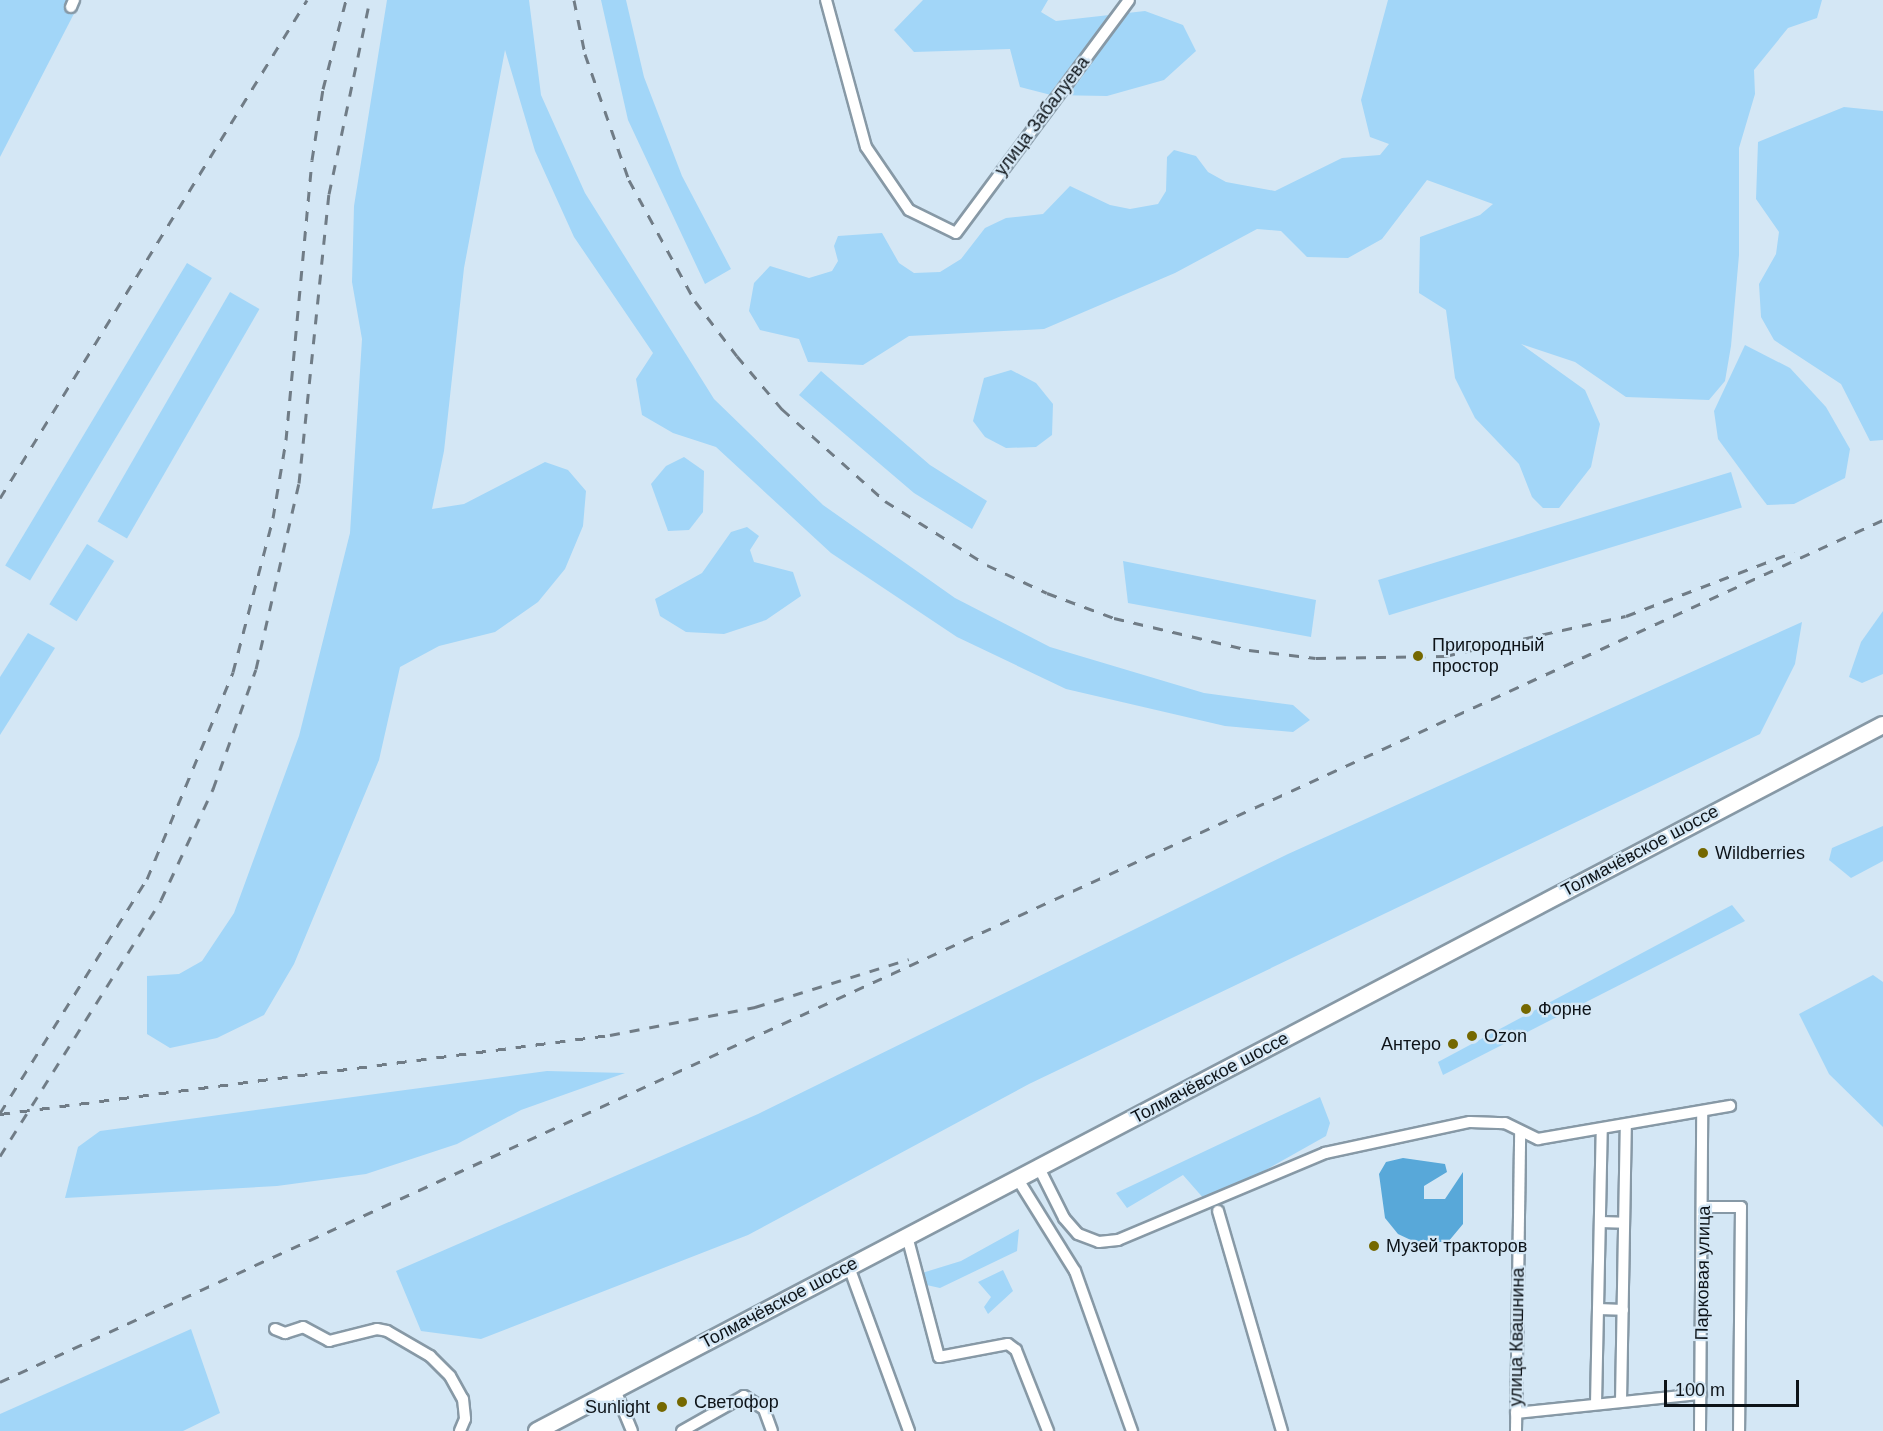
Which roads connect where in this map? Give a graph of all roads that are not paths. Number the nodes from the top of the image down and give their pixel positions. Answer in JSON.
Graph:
{"nodes":[{"id":1,"x":826,"y":0,"type":"edge"},
{"id":2,"x":1129,"y":0,"type":"edge"},
{"id":3,"x":1883,"y":725,"type":"edge"},
{"id":4,"x":1730,"y":1106,"type":"dead end"},
{"id":5,"x":1702,"y":1114,"type":"junction"},
{"id":6,"x":1626,"y":1126,"type":"junction"},
{"id":7,"x":1602,"y":1129,"type":"junction"},
{"id":8,"x":1520,"y":1134,"type":"junction"},
{"id":9,"x":1039,"y":1168,"type":"junction"},
{"id":10,"x":1017,"y":1178,"type":"junction"},
{"id":11,"x":1704,"y":1207,"type":"junction"},
{"id":12,"x":1218,"y":1211,"type":"dead end"},
{"id":13,"x":1600,"y":1222,"type":"junction"},
{"id":14,"x":1624,"y":1223,"type":"junction"},
{"id":15,"x":908,"y":1236,"type":"junction"},
{"id":16,"x":849,"y":1267,"type":"junction"},
{"id":17,"x":1598,"y":1309,"type":"junction"},
{"id":18,"x":1623,"y":1310,"type":"junction"},
{"id":19,"x":275,"y":1329,"type":"dead end"},
{"id":20,"x":615,"y":1390,"type":"junction"},
{"id":21,"x":1701,"y":1394,"type":"junction"},
{"id":22,"x":1621,"y":1402,"type":"junction"},
{"id":23,"x":1596,"y":1404,"type":"junction"},
{"id":24,"x":1516,"y":1413,"type":"junction"},
{"id":25,"x":460,"y":1431,"type":"edge"},
{"id":26,"x":537,"y":1431,"type":"edge"},
{"id":27,"x":632,"y":1431,"type":"edge"},
{"id":28,"x":682,"y":1431,"type":"edge"},
{"id":29,"x":772,"y":1431,"type":"edge"},
{"id":30,"x":909,"y":1431,"type":"edge"},
{"id":31,"x":1048,"y":1431,"type":"edge"},
{"id":32,"x":1132,"y":1431,"type":"edge"},
{"id":33,"x":1282,"y":1431,"type":"edge"},
{"id":34,"x":1516,"y":1431,"type":"edge"},
{"id":35,"x":1700,"y":1431,"type":"edge"},
{"id":36,"x":1739,"y":1431,"type":"edge"}],
"edges":[{"from":1,"to":2,"type":"street","name":"улица Забалуева"},
{"from":3,"to":9,"type":"main road","name":"Толмачёвское шоссе"},
{"from":4,"to":5,"type":"street"},
{"from":5,"to":6,"type":"street"},
{"from":5,"to":11,"type":"street","name":"Парковая улица"},
{"from":6,"to":7,"type":"street"},
{"from":6,"to":14,"type":"street"},
{"from":7,"to":8,"type":"street"},
{"from":7,"to":13,"type":"street"},
{"from":8,"to":9,"type":"street"},
{"from":8,"to":24,"type":"street","name":"улица Квашнина"},
{"from":9,"to":10,"type":"main road","name":"Толмачёвское шоссе"},
{"from":10,"to":15,"type":"main road","name":"Толмачёвское шоссе"},
{"from":10,"to":32,"type":"street"},
{"from":11,"to":21,"type":"street","name":"Парковая улица"},
{"from":11,"to":36,"type":"street"},
{"from":12,"to":33,"type":"street"},
{"from":13,"to":14,"type":"street"},
{"from":13,"to":17,"type":"street"},
{"from":14,"to":18,"type":"street"},
{"from":15,"to":16,"type":"main road","name":"Толмачёвское шоссе"},
{"from":15,"to":31,"type":"street"},
{"from":16,"to":20,"type":"main road","name":"Толмачёвское шоссе"},
{"from":16,"to":30,"type":"street"},
{"from":17,"to":18,"type":"street"},
{"from":17,"to":23,"type":"street"},
{"from":18,"to":22,"type":"street"},
{"from":19,"to":25,"type":"street"},
{"from":20,"to":26,"type":"main road","name":"Толмачёвское шоссе"},
{"from":20,"to":27,"type":"street"},
{"from":21,"to":22,"type":"street"},
{"from":21,"to":35,"type":"street","name":"Парковая улица"},
{"from":22,"to":23,"type":"street"},
{"from":23,"to":24,"type":"street"},
{"from":24,"to":34,"type":"street","name":"улица Квашнина"},
{"from":28,"to":29,"type":"street"}]}
